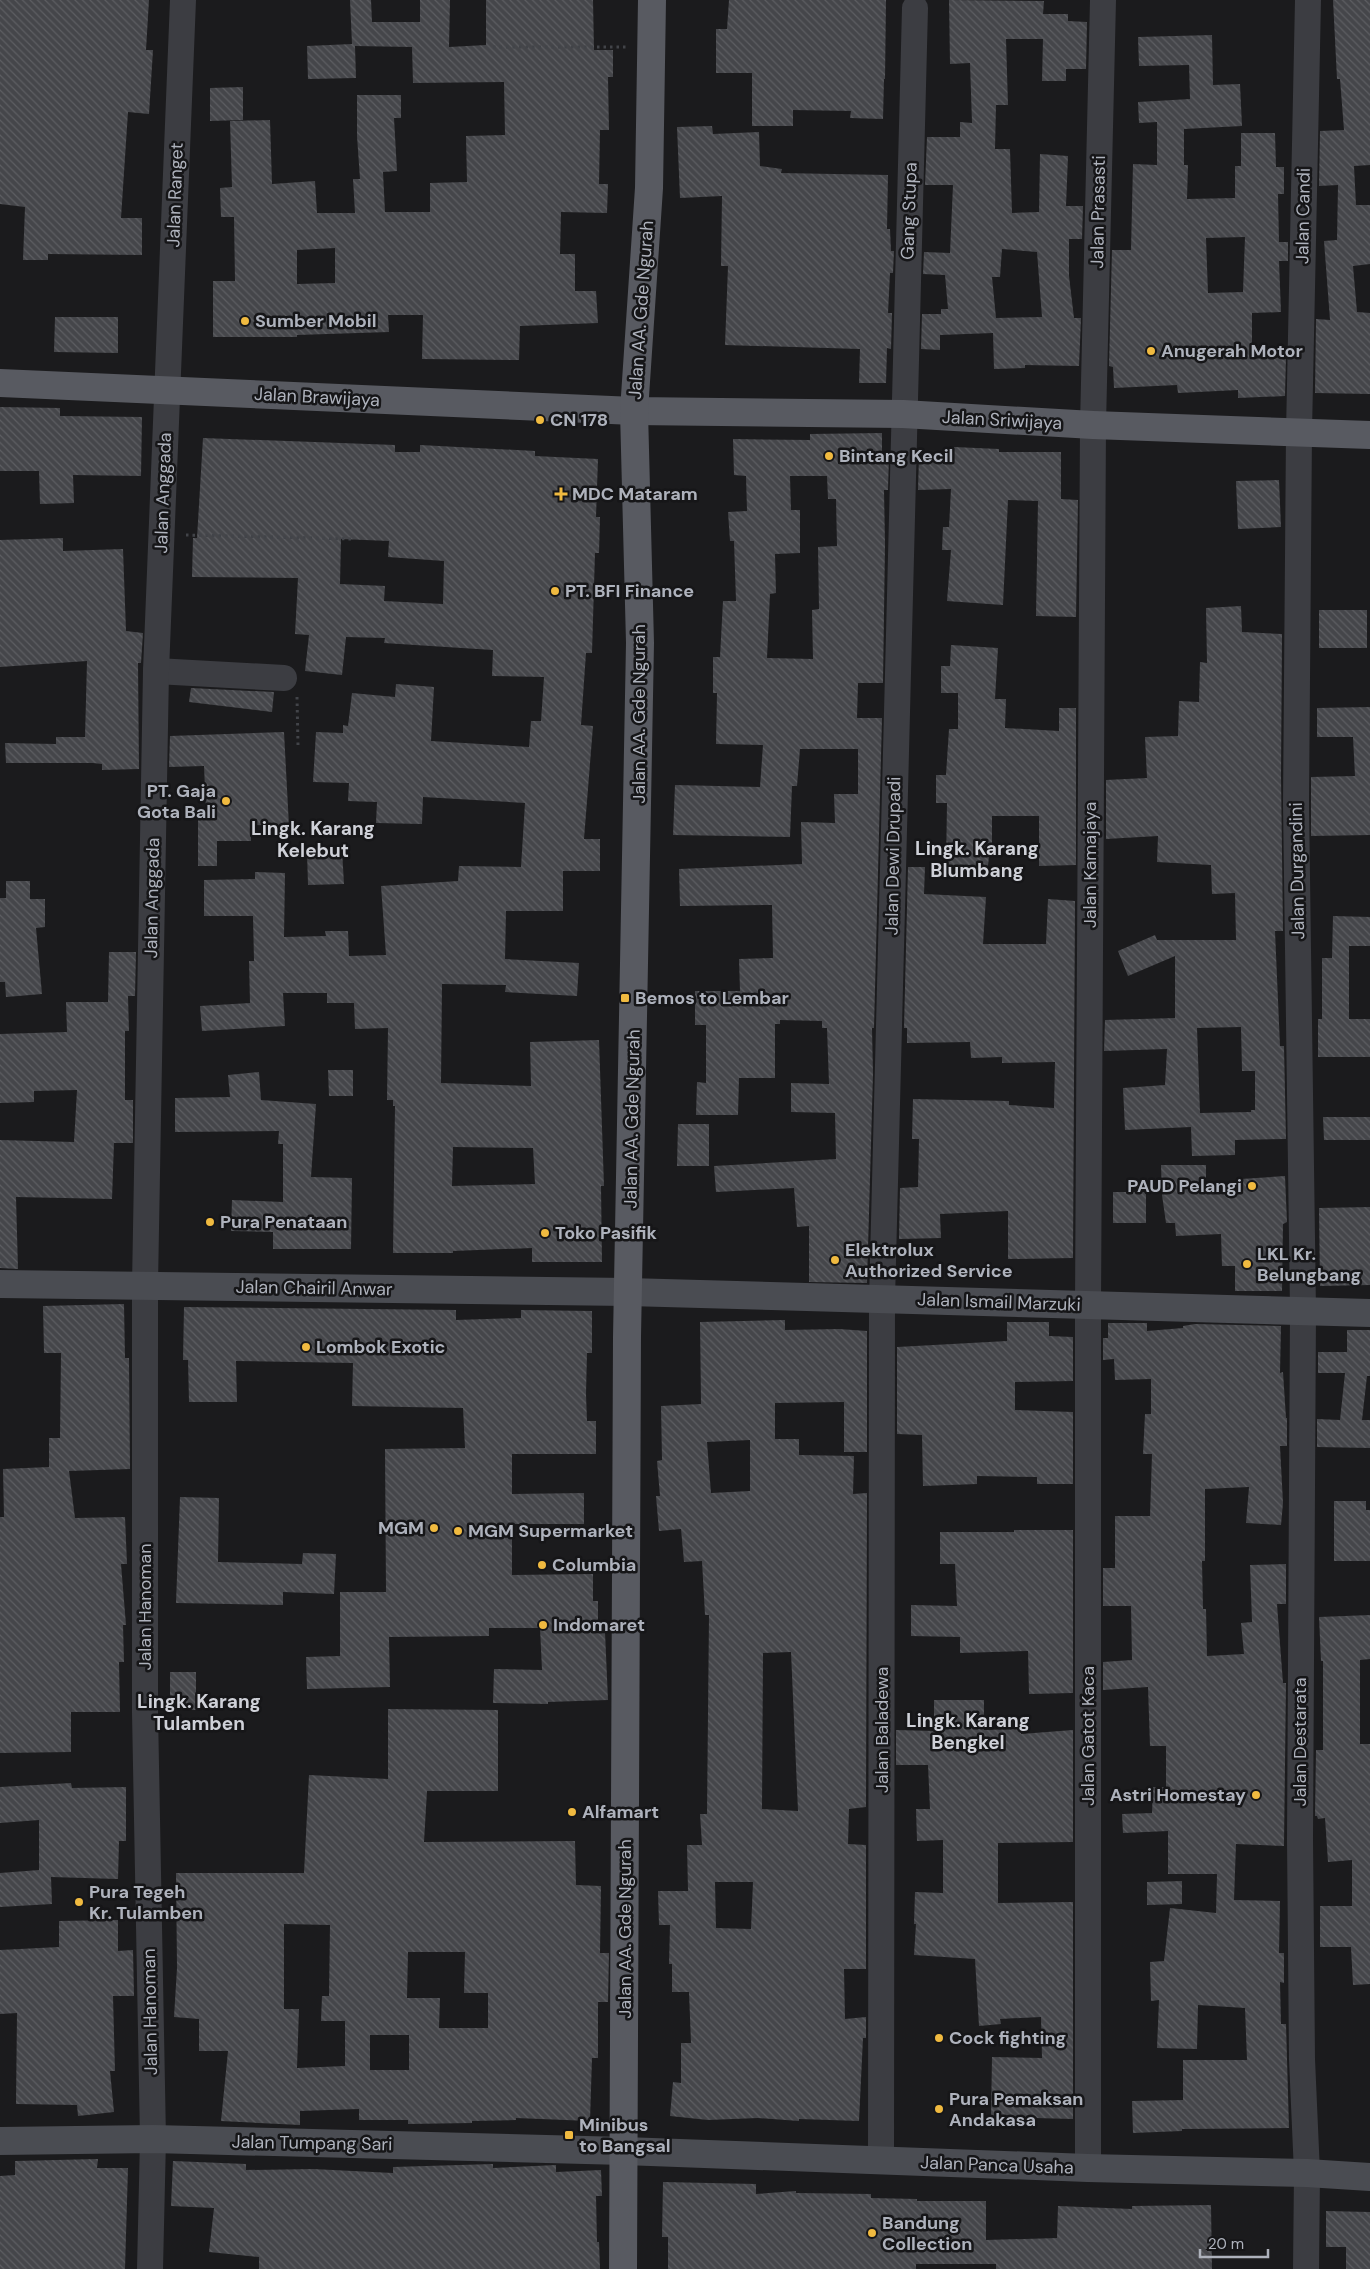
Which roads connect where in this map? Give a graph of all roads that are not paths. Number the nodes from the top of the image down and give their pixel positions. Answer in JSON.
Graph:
{"nodes":[{"id":1,"x":183,"y":0,"type":"edge"},
{"id":2,"x":652,"y":0,"type":"edge"},
{"id":3,"x":1103,"y":0,"type":"edge"},
{"id":4,"x":1308,"y":0,"type":"edge"},
{"id":5,"x":915,"y":8,"type":"dead end"},
{"id":6,"x":0,"y":383,"type":"edge"},
{"id":7,"x":167,"y":390,"type":"junction"},
{"id":8,"x":634,"y":411,"type":"junction"},
{"id":9,"x":904,"y":414,"type":"junction"},
{"id":10,"x":1093,"y":425,"type":"junction"},
{"id":11,"x":1299,"y":432,"type":"junction"},
{"id":12,"x":1370,"y":434,"type":"edge"},
{"id":13,"x":156,"y":671,"type":"junction"},
{"id":14,"x":284,"y":678,"type":"road end"},
{"id":15,"x":0,"y":1284,"type":"edge"},
{"id":16,"x":145,"y":1285,"type":"junction"},
{"id":17,"x":628,"y":1292,"type":"junction"},
{"id":18,"x":882,"y":1298,"type":"junction"},
{"id":19,"x":1088,"y":1305,"type":"junction"},
{"id":20,"x":1303,"y":1311,"type":"junction"},
{"id":21,"x":1370,"y":1313,"type":"edge"},
{"id":22,"x":153,"y":2139,"type":"junction"},
{"id":23,"x":0,"y":2141,"type":"edge"},
{"id":24,"x":624,"y":2151,"type":"junction"},
{"id":25,"x":881,"y":2161,"type":"junction"},
{"id":26,"x":1088,"y":2168,"type":"junction"},
{"id":27,"x":1307,"y":2172,"type":"junction"},
{"id":28,"x":1370,"y":2176,"type":"edge"},
{"id":29,"x":150,"y":2269,"type":"edge"},
{"id":30,"x":623,"y":2269,"type":"edge"},
{"id":31,"x":1306,"y":2269,"type":"edge"}],
"edges":[{"from":1,"to":7,"type":"street","name":"Jalan Ranget"},
{"from":2,"to":8,"type":"main road","name":"Jalan AA. Gde Ngurah"},
{"from":3,"to":10,"type":"street","name":"Jalan Prasasti"},
{"from":4,"to":11,"type":"street","name":"Jalan Candi"},
{"from":5,"to":9,"type":"street","name":"Gang Stupa"},
{"from":6,"to":7,"type":"main road","name":"Jalan Brawijaya"},
{"from":7,"to":8,"type":"main road","name":"Jalan Brawijaya"},
{"from":7,"to":13,"type":"street","name":"Jalan Anggada"},
{"from":8,"to":9,"type":"main road","name":"Jalan Sriwijaya"},
{"from":8,"to":17,"type":"main road","name":"Jalan AA. Gde Ngurah"},
{"from":9,"to":10,"type":"main road","name":"Jalan Sriwijaya"},
{"from":9,"to":18,"type":"street","name":"Jalan Dewi Drupadi"},
{"from":10,"to":11,"type":"main road","name":"Jalan Sriwijaya"},
{"from":10,"to":19,"type":"street","name":"Jalan Kamajaya"},
{"from":11,"to":12,"type":"main road","name":"Jalan Sriwijaya"},
{"from":11,"to":20,"type":"street","name":"Jalan Durgandini"},
{"from":13,"to":14,"type":"street"},
{"from":13,"to":16,"type":"street","name":"Jalan Anggada"},
{"from":15,"to":16,"type":"street","name":"Jalan Chairil Anwar"},
{"from":16,"to":17,"type":"street","name":"Jalan Chairil Anwar"},
{"from":16,"to":22,"type":"street","name":"Jalan Hanoman"},
{"from":17,"to":18,"type":"street","name":"Jalan Ismail Marzuki"},
{"from":17,"to":24,"type":"main road","name":"Jalan AA. Gde Ngurah"},
{"from":18,"to":19,"type":"street","name":"Jalan Ismail Marzuki"},
{"from":18,"to":25,"type":"street","name":"Jalan Baladewa"},
{"from":19,"to":20,"type":"street","name":"Jalan Ismail Marzuki"},
{"from":19,"to":26,"type":"street","name":"Jalan Gatot Kaca"},
{"from":20,"to":21,"type":"street","name":"Jalan Ismail Marzuki"},
{"from":20,"to":27,"type":"street","name":"Jalan Destarata"},
{"from":22,"to":23,"type":"street","name":"Jalan Tumpang Sari"},
{"from":22,"to":24,"type":"street","name":"Jalan Tumpang Sari"},
{"from":22,"to":29,"type":"street","name":"Jalan Hanoman"},
{"from":24,"to":25,"type":"street","name":"Jalan Panca Usaha"},
{"from":24,"to":30,"type":"main road","name":"Jalan AA. Gde Ngurah"},
{"from":25,"to":26,"type":"street","name":"Jalan Panca Usaha"},
{"from":26,"to":27,"type":"street","name":"Jalan Panca Usaha"},
{"from":27,"to":28,"type":"street","name":"Jalan Panca Usaha"},
{"from":27,"to":31,"type":"street","name":"Jalan Destarata"}]}
